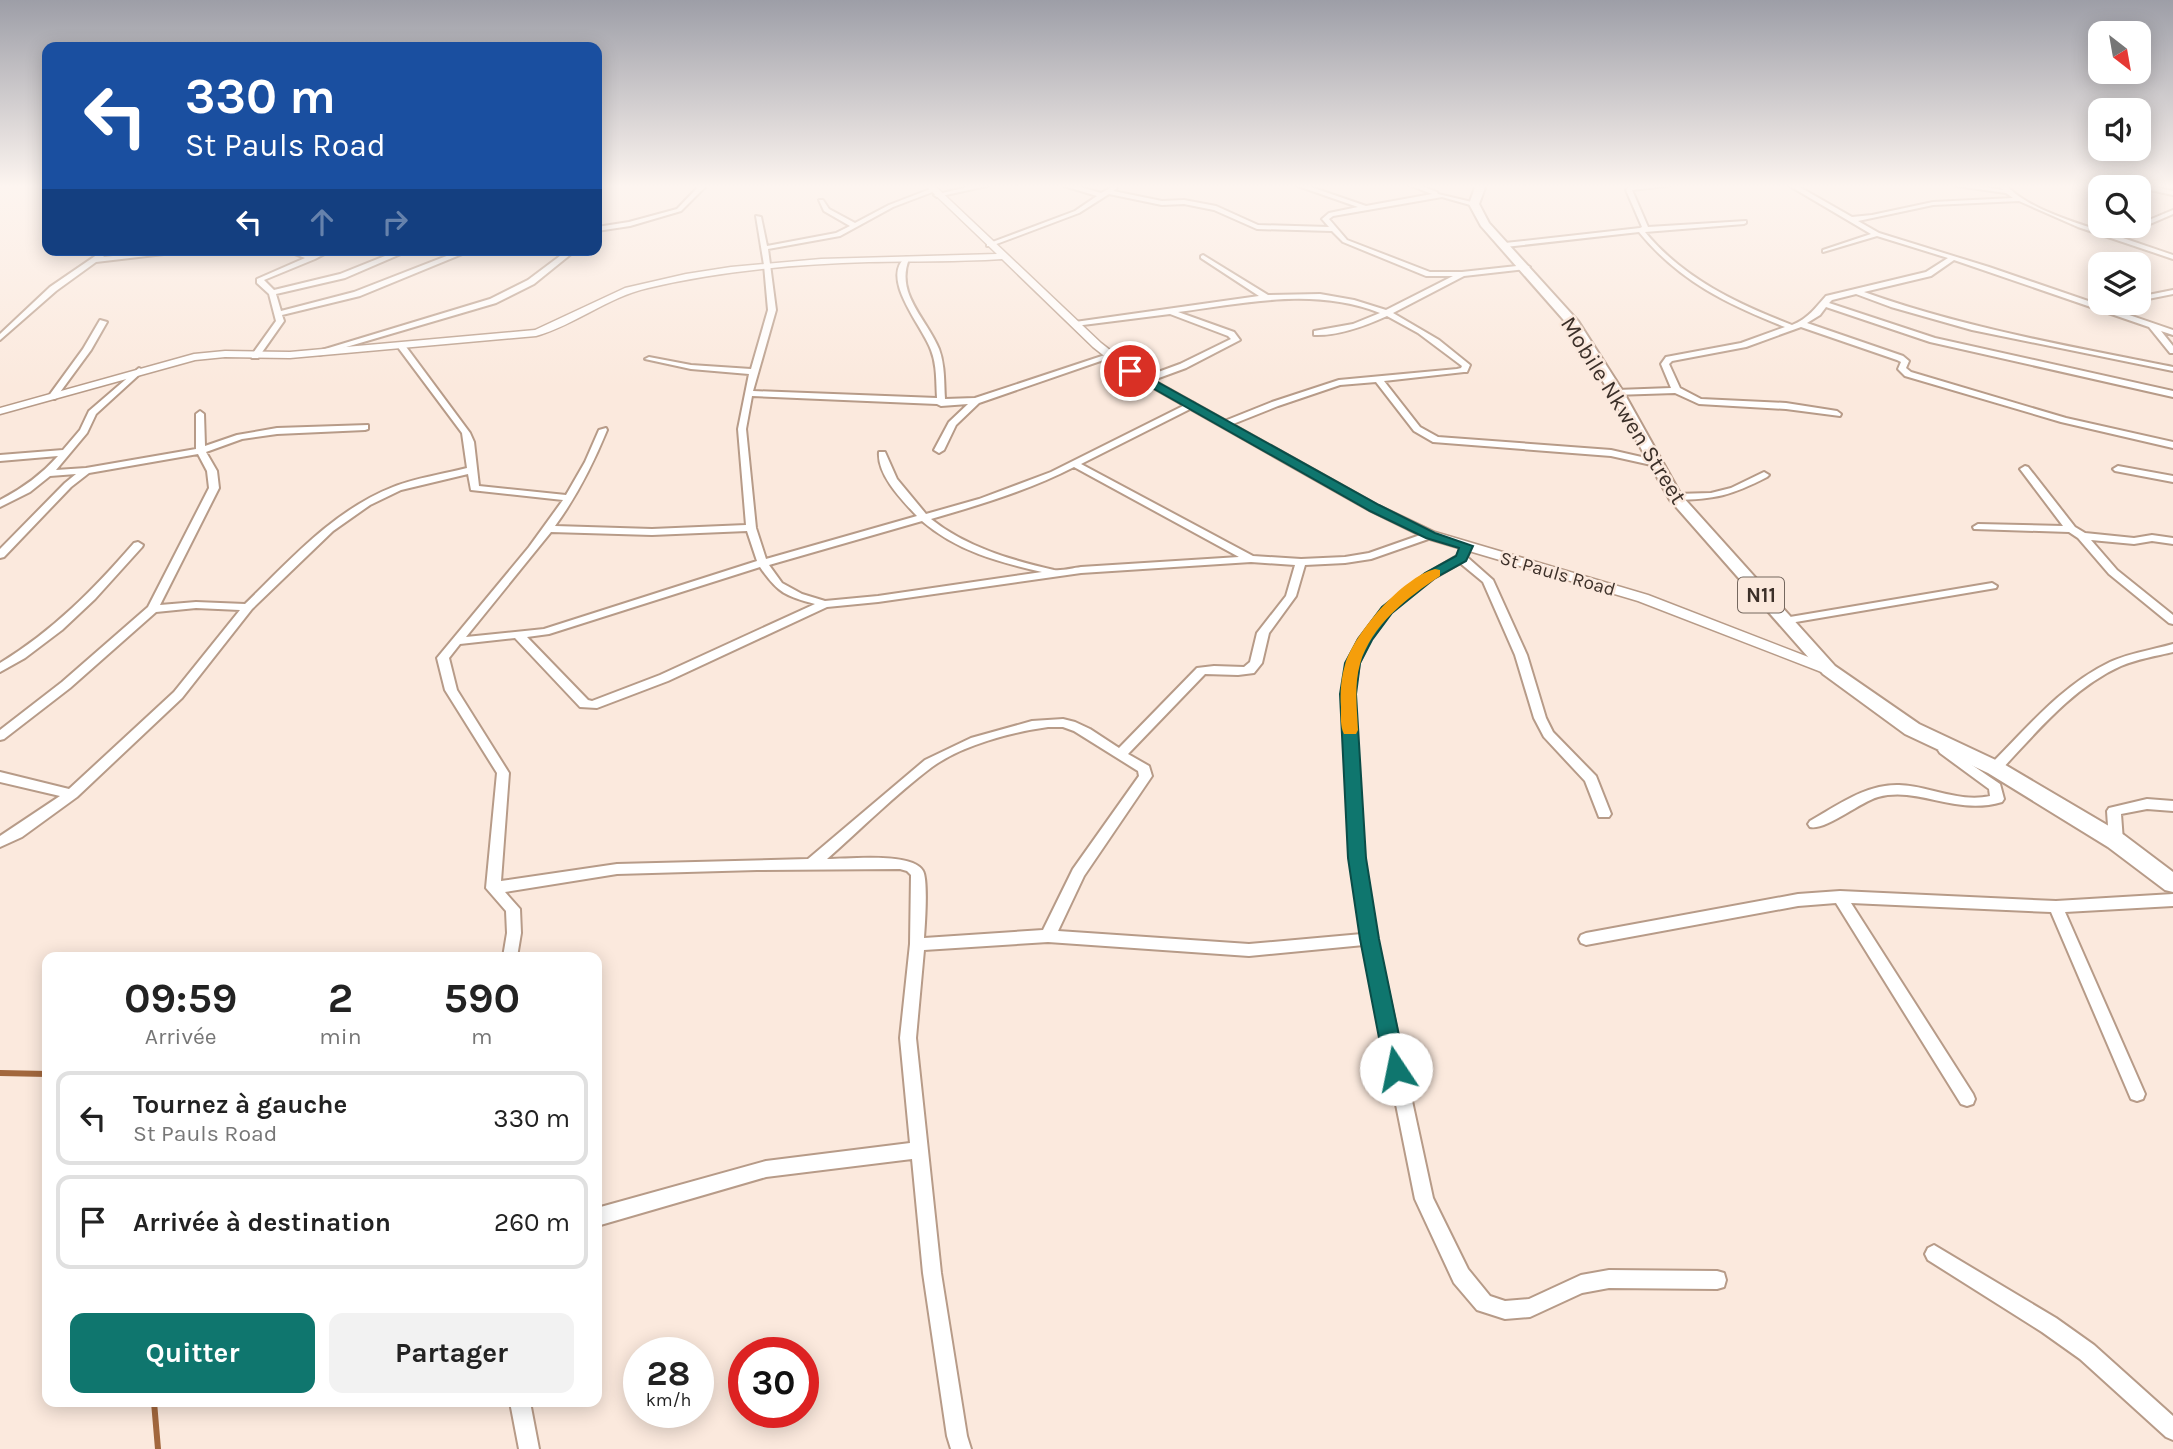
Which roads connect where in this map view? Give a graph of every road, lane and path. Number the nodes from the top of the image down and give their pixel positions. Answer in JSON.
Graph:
{"nodes":[{"id":1,"x":766,"y":253,"type":"edge"},
{"id":2,"x":997,"y":253,"type":"edge"},
{"id":3,"x":1373,"y":253,"type":"edge"},
{"id":4,"x":1513,"y":253,"type":"edge"},
{"id":5,"x":1661,"y":253,"type":"edge"},
{"id":6,"x":1939,"y":253,"type":"edge"},
{"id":7,"x":101,"y":256,"type":"edge"},
{"id":8,"x":135,"y":256,"type":"edge"},
{"id":9,"x":307,"y":256,"type":"edge"},
{"id":10,"x":317,"y":256,"type":"edge"},
{"id":11,"x":393,"y":256,"type":"edge"},
{"id":12,"x":454,"y":256,"type":"edge"},
{"id":13,"x":565,"y":256,"type":"edge"},
{"id":14,"x":1001,"y":257,"type":"junction"},
{"id":15,"x":1203,"y":257,"type":"dead end"},
{"id":16,"x":1954,"y":257,"type":"junction"},
{"id":17,"x":313,"y":258,"type":"junction"},
{"id":18,"x":906,"y":259,"type":"junction"},
{"id":19,"x":95,"y":260,"type":"junction"},
{"id":20,"x":768,"y":265,"type":"junction"},
{"id":21,"x":1526,"y":267,"type":"junction"},
{"id":22,"x":1462,"y":274,"type":"junction"},
{"id":23,"x":1854,"y":291,"type":"junction"},
{"id":24,"x":2173,"y":292,"type":"edge"},
{"id":25,"x":272,"y":293,"type":"junction"},
{"id":26,"x":2151,"y":296,"type":"edge"},
{"id":27,"x":1267,"y":298,"type":"junction"},
{"id":28,"x":1823,"y":303,"type":"junction"},
{"id":29,"x":2088,"y":304,"type":"edge"},
{"id":30,"x":1170,"y":312,"type":"junction"},
{"id":31,"x":279,"y":314,"type":"junction"},
{"id":32,"x":1388,"y":314,"type":"junction"},
{"id":33,"x":2120,"y":315,"type":"edge"},
{"id":34,"x":103,"y":322,"type":"dead end"},
{"id":35,"x":1075,"y":324,"type":"junction"},
{"id":36,"x":1796,"y":326,"type":"junction"},
{"id":37,"x":2153,"y":327,"type":"junction"},
{"id":38,"x":1317,"y":333,"type":"dead end"},
{"id":39,"x":2173,"y":333,"type":"edge"},
{"id":40,"x":0,"y":338,"type":"edge"},
{"id":41,"x":401,"y":346,"type":"junction"},
{"id":42,"x":2173,"y":351,"type":"edge"},
{"id":43,"x":316,"y":353,"type":"junction"},
{"id":44,"x":255,"y":356,"type":"junction"},
{"id":45,"x":1111,"y":356,"type":"junction"},
{"id":46,"x":649,"y":359,"type":"dead end"},
{"id":47,"x":2173,"y":369,"type":"edge"},
{"id":48,"x":139,"y":370,"type":"junction"},
{"id":49,"x":753,"y":372,"type":"junction"},
{"id":50,"x":1377,"y":378,"type":"junction"},
{"id":51,"x":1145,"y":380,"type":"junction"},
{"id":52,"x":1675,"y":390,"type":"junction"},
{"id":53,"x":748,"y":393,"type":"junction"},
{"id":54,"x":1618,"y":393,"type":"junction"},
{"id":55,"x":2173,"y":394,"type":"edge"},
{"id":56,"x":52,"y":397,"type":"junction"},
{"id":57,"x":976,"y":401,"type":"junction"},
{"id":58,"x":941,"y":403,"type":"junction"},
{"id":59,"x":1191,"y":405,"type":"junction"},
{"id":60,"x":0,"y":411,"type":"edge"},
{"id":61,"x":200,"y":414,"type":"dead end"},
{"id":62,"x":1837,"y":414,"type":"dead end"},
{"id":63,"x":1226,"y":424,"type":"junction"},
{"id":64,"x":365,"y":427,"type":"dead end"},
{"id":65,"x":603,"y":430,"type":"dead end"},
{"id":66,"x":2173,"y":445,"type":"edge"},
{"id":67,"x":939,"y":450,"type":"dead end"},
{"id":68,"x":201,"y":451,"type":"junction"},
{"id":69,"x":68,"y":452,"type":"junction"},
{"id":70,"x":882,"y":454,"type":"dead end"},
{"id":71,"x":0,"y":458,"type":"edge"},
{"id":72,"x":1073,"y":463,"type":"junction"},
{"id":73,"x":1656,"y":463,"type":"junction"},
{"id":74,"x":2025,"y":469,"type":"dead end"},
{"id":75,"x":472,"y":470,"type":"junction"},
{"id":76,"x":2118,"y":470,"type":"dead end"},
{"id":77,"x":86,"y":471,"type":"junction"},
{"id":78,"x":48,"y":474,"type":"junction"},
{"id":79,"x":1764,"y":475,"type":"dead end"},
{"id":80,"x":2173,"y":479,"type":"edge"},
{"id":81,"x":1675,"y":497,"type":"junction"},
{"id":82,"x":569,"y":498,"type":"junction"},
{"id":83,"x":0,"y":504,"type":"edge"},
{"id":84,"x":923,"y":519,"type":"junction"},
{"id":85,"x":1978,"y":527,"type":"dead end"},
{"id":86,"x":751,"y":528,"type":"junction"},
{"id":87,"x":548,"y":529,"type":"junction"},
{"id":88,"x":2071,"y":529,"type":"junction"},
{"id":89,"x":1430,"y":535,"type":"junction"},
{"id":90,"x":2082,"y":536,"type":"junction"},
{"id":91,"x":2173,"y":541,"type":"edge"},
{"id":92,"x":138,"y":545,"type":"dead end"},
{"id":93,"x":1464,"y":552,"type":"junction"},
{"id":94,"x":0,"y":555,"type":"edge"},
{"id":95,"x":1251,"y":559,"type":"junction"},
{"id":96,"x":1301,"y":562,"type":"junction"},
{"id":97,"x":763,"y":564,"type":"junction"},
{"id":98,"x":1059,"y":573,"type":"junction"},
{"id":99,"x":1992,"y":586,"type":"dead end"},
{"id":100,"x":825,"y":604,"type":"junction"},
{"id":101,"x":247,"y":607,"type":"junction"},
{"id":102,"x":153,"y":608,"type":"junction"},
{"id":103,"x":1784,"y":621,"type":"junction"},
{"id":104,"x":2173,"y":621,"type":"edge"},
{"id":105,"x":519,"y":636,"type":"junction"},
{"id":106,"x":456,"y":641,"type":"junction"},
{"id":107,"x":2173,"y":648,"type":"edge"},
{"id":108,"x":0,"y":667,"type":"edge"},
{"id":109,"x":1829,"y":670,"type":"junction"},
{"id":110,"x":1912,"y":729,"type":"junction"},
{"id":111,"x":0,"y":736,"type":"edge"},
{"id":112,"x":1120,"y":755,"type":"junction"},
{"id":113,"x":1995,"y":768,"type":"junction"},
{"id":114,"x":0,"y":777,"type":"edge"},
{"id":115,"x":72,"y":794,"type":"junction"},
{"id":116,"x":2173,"y":806,"type":"edge"},
{"id":117,"x":1604,"y":814,"type":"dead end"},
{"id":118,"x":1815,"y":824,"type":"dead end"},
{"id":119,"x":2116,"y":841,"type":"junction"},
{"id":120,"x":0,"y":842,"type":"edge"},
{"id":121,"x":810,"y":866,"type":"junction"},
{"id":122,"x":2173,"y":884,"type":"edge"},
{"id":123,"x":493,"y":888,"type":"junction"},
{"id":124,"x":1840,"y":897,"type":"junction"},
{"id":125,"x":2173,"y":900,"type":"edge"},
{"id":126,"x":2056,"y":907,"type":"junction"},
{"id":127,"x":1048,"y":936,"type":"junction"},
{"id":128,"x":1370,"y":939,"type":"junction"},
{"id":129,"x":1586,"y":939,"type":"dead end"},
{"id":130,"x":918,"y":944,"type":"junction"},
{"id":131,"x":511,"y":952,"type":"edge"},
{"id":132,"x":2137,"y":1094,"type":"dead end"},
{"id":133,"x":1967,"y":1100,"type":"dead end"},
{"id":134,"x":920,"y":1150,"type":"junction"},
{"id":135,"x":602,"y":1216,"type":"edge"},
{"id":136,"x":1934,"y":1254,"type":"dead end"},
{"id":137,"x":1717,"y":1280,"type":"dead end"},
{"id":138,"x":521,"y":1407,"type":"edge"},
{"id":139,"x":2173,"y":1430,"type":"edge"},
{"id":140,"x":529,"y":1449,"type":"edge"},
{"id":141,"x":961,"y":1449,"type":"edge"}],
"edges":[{"from":1,"to":20,"type":"street"},
{"from":2,"to":14,"type":"street","name":"St Pauls Road"},
{"from":3,"to":22,"type":"street"},
{"from":4,"to":21,"type":"highway","name":"Mobile Nkwen Street","number":"N11"},
{"from":5,"to":36,"type":"street"},
{"from":6,"to":16,"type":"street"},
{"from":7,"to":19,"type":"street"},
{"from":8,"to":19,"type":"street"},
{"from":9,"to":17,"type":"street"},
{"from":10,"to":17,"type":"street"},
{"from":11,"to":25,"type":"street"},
{"from":12,"to":31,"type":"street"},
{"from":13,"to":43,"type":"street"},
{"from":14,"to":18,"type":"street"},
{"from":14,"to":35,"type":"street","name":"St Pauls Road"},
{"from":15,"to":27,"type":"street"},
{"from":16,"to":23,"type":"street"},
{"from":16,"to":29,"type":"street"},
{"from":17,"to":25,"type":"street"},
{"from":18,"to":20,"type":"street"},
{"from":18,"to":58,"type":"street"},
{"from":19,"to":40,"type":"street"},
{"from":20,"to":41,"type":"street"},
{"from":20,"to":49,"type":"street"},
{"from":21,"to":22,"type":"street"},
{"from":21,"to":54,"type":"highway","name":"Mobile Nkwen Street","number":"N11"},
{"from":22,"to":32,"type":"street"},
{"from":23,"to":28,"type":"street"},
{"from":23,"to":47,"type":"street"},
{"from":24,"to":26,"type":"street"},
{"from":25,"to":31,"type":"street"},
{"from":27,"to":30,"type":"street"},
{"from":27,"to":32,"type":"street"},
{"from":28,"to":36,"type":"street"},
{"from":28,"to":55,"type":"street"},
{"from":30,"to":35,"type":"street"},
{"from":30,"to":51,"type":"street"},
{"from":31,"to":44,"type":"street"},
{"from":32,"to":38,"type":"street"},
{"from":32,"to":50,"type":"street"},
{"from":33,"to":37,"type":"street"},
{"from":34,"to":56,"type":"street"},
{"from":35,"to":45,"type":"street","name":"St Pauls Road"},
{"from":36,"to":52,"type":"street"},
{"from":36,"to":66,"type":"street"},
{"from":37,"to":39,"type":"street"},
{"from":37,"to":42,"type":"street"},
{"from":41,"to":43,"type":"street"},
{"from":41,"to":75,"type":"street"},
{"from":43,"to":44,"type":"street"},
{"from":44,"to":48,"type":"street"},
{"from":45,"to":51,"type":"street","name":"St Pauls Road"},
{"from":45,"to":57,"type":"street"},
{"from":46,"to":49,"type":"street"},
{"from":48,"to":56,"type":"street"},
{"from":48,"to":69,"type":"street"},
{"from":49,"to":53,"type":"street"},
{"from":50,"to":63,"type":"street"},
{"from":50,"to":73,"type":"street"},
{"from":51,"to":59,"type":"street","name":"St Pauls Road"},
{"from":52,"to":54,"type":"street"},
{"from":52,"to":62,"type":"street"},
{"from":53,"to":58,"type":"street"},
{"from":53,"to":86,"type":"street"},
{"from":54,"to":73,"type":"highway","name":"Mobile Nkwen Street","number":"N11"},
{"from":56,"to":60,"type":"street"},
{"from":57,"to":58,"type":"street"},
{"from":57,"to":67,"type":"street"},
{"from":59,"to":63,"type":"street","name":"St Pauls Road"},
{"from":59,"to":72,"type":"street"},
{"from":61,"to":68,"type":"street"},
{"from":63,"to":89,"type":"street","name":"St Pauls Road"},
{"from":64,"to":68,"type":"street"},
{"from":65,"to":82,"type":"street"},
{"from":68,"to":77,"type":"street"},
{"from":68,"to":102,"type":"street"},
{"from":69,"to":71,"type":"street"},
{"from":69,"to":78,"type":"street"},
{"from":70,"to":84,"type":"street"},
{"from":72,"to":84,"type":"street"},
{"from":72,"to":95,"type":"street"},
{"from":73,"to":81,"type":"highway","name":"Mobile Nkwen Street","number":"N11"},
{"from":74,"to":88,"type":"street"},
{"from":75,"to":82,"type":"street"},
{"from":75,"to":101,"type":"street"},
{"from":76,"to":80,"type":"street"},
{"from":77,"to":78,"type":"street"},
{"from":77,"to":94,"type":"street"},
{"from":78,"to":83,"type":"street"},
{"from":79,"to":81,"type":"street"},
{"from":81,"to":103,"type":"highway","name":"Mobile Nkwen Street","number":"N11"},
{"from":82,"to":87,"type":"street"},
{"from":84,"to":97,"type":"street"},
{"from":84,"to":98,"type":"street"},
{"from":85,"to":88,"type":"street"},
{"from":86,"to":87,"type":"street"},
{"from":86,"to":97,"type":"street"},
{"from":87,"to":106,"type":"street"},
{"from":88,"to":90,"type":"street"},
{"from":89,"to":93,"type":"street","name":"St Pauls Road"},
{"from":89,"to":96,"type":"street"},
{"from":90,"to":91,"type":"street"},
{"from":90,"to":104,"type":"street"},
{"from":92,"to":108,"type":"street"},
{"from":93,"to":109,"type":"street","name":"St Pauls Road"},
{"from":93,"to":117,"type":"street"},
{"from":93,"to":128,"type":"street"},
{"from":95,"to":96,"type":"street"},
{"from":95,"to":98,"type":"street"},
{"from":96,"to":112,"type":"street"},
{"from":97,"to":100,"type":"street"},
{"from":97,"to":105,"type":"street"},
{"from":98,"to":100,"type":"street"},
{"from":99,"to":103,"type":"street"},
{"from":100,"to":105,"type":"street"},
{"from":101,"to":102,"type":"street"},
{"from":101,"to":115,"type":"street"},
{"from":102,"to":111,"type":"street"},
{"from":103,"to":109,"type":"highway","name":"Mobile Nkwen Street","number":"N11"},
{"from":105,"to":106,"type":"street"},
{"from":106,"to":123,"type":"street"},
{"from":107,"to":113,"type":"street"},
{"from":109,"to":110,"type":"highway","name":"Mobile Nkwen Street","number":"N11"},
{"from":110,"to":113,"type":"highway","name":"Mobile Nkwen Street","number":"N11"},
{"from":110,"to":118,"type":"street"},
{"from":112,"to":121,"type":"street"},
{"from":112,"to":127,"type":"street"},
{"from":113,"to":119,"type":"highway","name":"Mobile Nkwen Street","number":"N11"},
{"from":114,"to":115,"type":"street"},
{"from":115,"to":120,"type":"street"},
{"from":116,"to":119,"type":"street"},
{"from":119,"to":122,"type":"highway","name":"Mobile Nkwen Street","number":"N11"},
{"from":121,"to":123,"type":"street"},
{"from":121,"to":130,"type":"street"},
{"from":123,"to":131,"type":"street"},
{"from":124,"to":126,"type":"street"},
{"from":124,"to":129,"type":"street"},
{"from":124,"to":133,"type":"street"},
{"from":125,"to":126,"type":"street"},
{"from":126,"to":132,"type":"street"},
{"from":127,"to":128,"type":"street"},
{"from":127,"to":130,"type":"street"},
{"from":128,"to":137,"type":"street"},
{"from":130,"to":134,"type":"street"},
{"from":134,"to":135,"type":"street"},
{"from":134,"to":141,"type":"street"},
{"from":136,"to":139,"type":"street"},
{"from":138,"to":140,"type":"street"}]}
